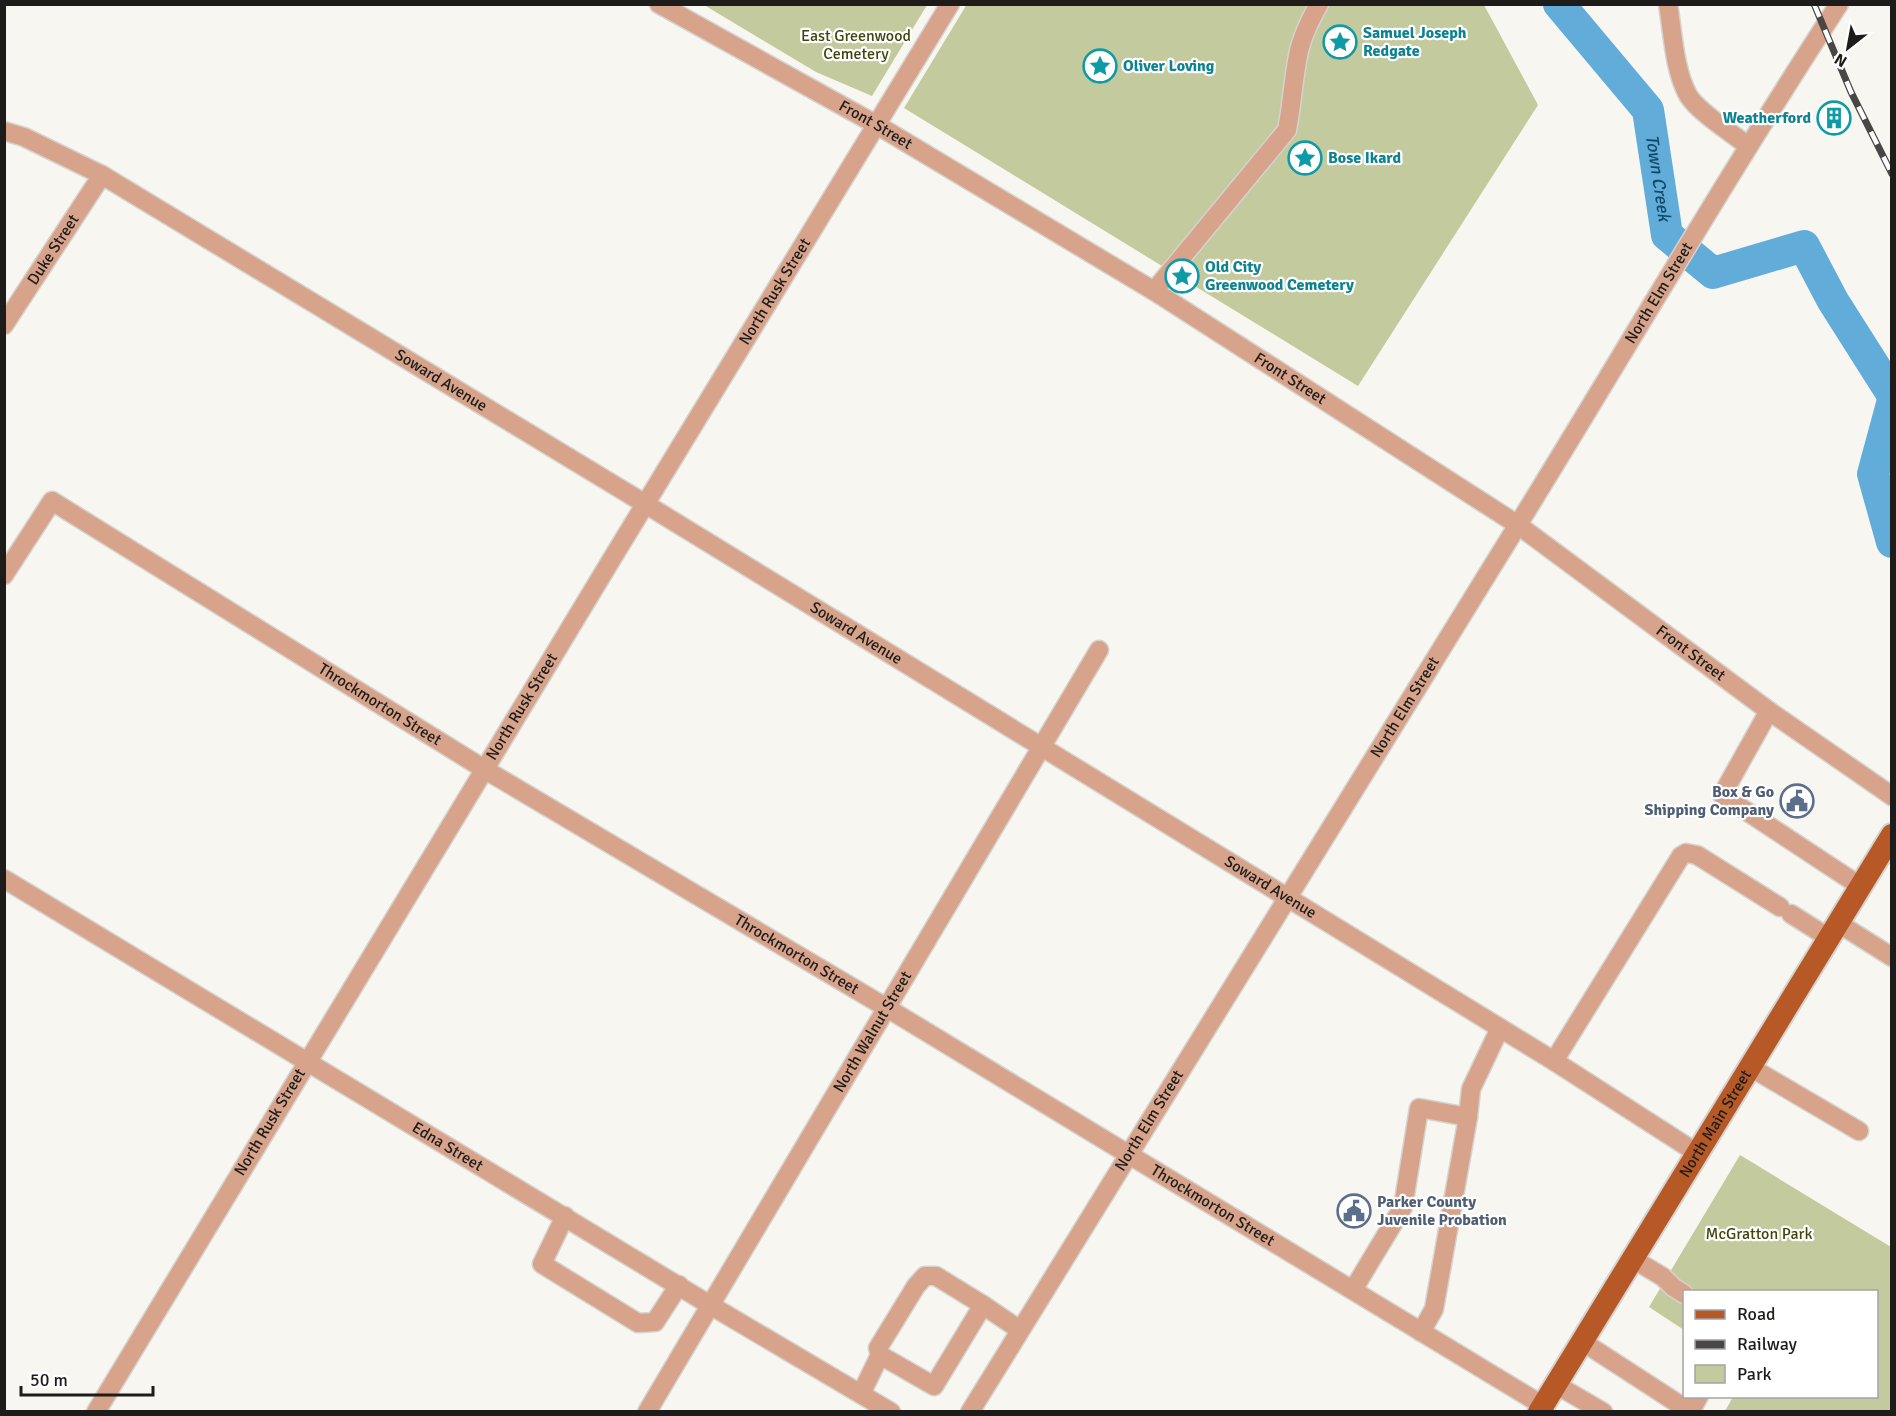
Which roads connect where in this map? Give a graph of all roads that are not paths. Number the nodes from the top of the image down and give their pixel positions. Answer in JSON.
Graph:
{"nodes":[{"id":1,"x":950,"y":4,"type":"edge"},
{"id":2,"x":1319,"y":4,"type":"edge"},
{"id":3,"x":1668,"y":4,"type":"edge"},
{"id":4,"x":1839,"y":4,"type":"edge"},
{"id":5,"x":670,"y":7,"type":"edge"},
{"id":6,"x":877,"y":125,"type":"junction"},
{"id":7,"x":4,"y":131,"type":"edge"},
{"id":8,"x":1748,"y":146,"type":"junction"},
{"id":9,"x":102,"y":175,"type":"junction"},
{"id":10,"x":1154,"y":291,"type":"junction"},
{"id":11,"x":4,"y":325,"type":"edge"},
{"id":12,"x":646,"y":505,"type":"junction"},
{"id":13,"x":1518,"y":525,"type":"junction"},
{"id":14,"x":4,"y":575,"type":"edge"},
{"id":15,"x":1099,"y":650,"type":"dead end"},
{"id":16,"x":1769,"y":711,"type":"junction"},
{"id":17,"x":1041,"y":747,"type":"junction"},
{"id":18,"x":484,"y":769,"type":"junction"},
{"id":19,"x":1892,"y":796,"type":"edge"},
{"id":20,"x":1892,"y":836,"type":"edge"},
{"id":21,"x":4,"y":879,"type":"edge"},
{"id":22,"x":1860,"y":886,"type":"junction"},
{"id":23,"x":1286,"y":898,"type":"junction"},
{"id":24,"x":1834,"y":930,"type":"junction"},
{"id":25,"x":1892,"y":957,"type":"edge"},
{"id":26,"x":887,"y":1008,"type":"junction"},
{"id":27,"x":1500,"y":1028,"type":"junction"},
{"id":28,"x":306,"y":1060,"type":"junction"},
{"id":29,"x":1554,"y":1061,"type":"junction"},
{"id":30,"x":1750,"y":1067,"type":"junction"},
{"id":31,"x":1468,"y":1117,"type":"junction"},
{"id":32,"x":1859,"y":1131,"type":"dead end"},
{"id":33,"x":1128,"y":1153,"type":"junction"},
{"id":34,"x":1697,"y":1153,"type":"junction"},
{"id":35,"x":565,"y":1216,"type":"junction"},
{"id":36,"x":1633,"y":1259,"type":"junction"},
{"id":37,"x":679,"y":1285,"type":"junction"},
{"id":38,"x":1353,"y":1290,"type":"junction"},
{"id":39,"x":1683,"y":1293,"type":"edge"},
{"id":40,"x":710,"y":1305,"type":"junction"},
{"id":41,"x":982,"y":1305,"type":"junction"},
{"id":42,"x":1020,"y":1330,"type":"junction"},
{"id":43,"x":1421,"y":1332,"type":"junction"},
{"id":44,"x":1583,"y":1342,"type":"junction"},
{"id":45,"x":880,"y":1355,"type":"junction"},
{"id":46,"x":1556,"y":1384,"type":"junction"},
{"id":47,"x":861,"y":1394,"type":"junction"},
{"id":48,"x":1698,"y":1398,"type":"edge"},
{"id":49,"x":1540,"y":1408,"type":"edge"},
{"id":50,"x":96,"y":1412,"type":"edge"},
{"id":51,"x":647,"y":1412,"type":"edge"},
{"id":52,"x":891,"y":1412,"type":"edge"},
{"id":53,"x":970,"y":1412,"type":"edge"},
{"id":54,"x":1603,"y":1412,"type":"edge"}],
"edges":[{"from":1,"to":6,"type":"street","name":"North Rusk Street"},
{"from":2,"to":10,"type":"street"},
{"from":3,"to":8,"type":"street"},
{"from":4,"to":8,"type":"street","name":"North Elm Street"},
{"from":5,"to":6,"type":"street","name":"Front Street"},
{"from":6,"to":10,"type":"street","name":"Front Street"},
{"from":6,"to":12,"type":"street","name":"North Rusk Street"},
{"from":7,"to":9,"type":"street","name":"Soward Avenue"},
{"from":8,"to":13,"type":"street","name":"North Elm Street"},
{"from":9,"to":11,"type":"street","name":"Duke Street"},
{"from":9,"to":12,"type":"street","name":"Soward Avenue"},
{"from":10,"to":13,"type":"street","name":"Front Street"},
{"from":12,"to":17,"type":"street","name":"Soward Avenue"},
{"from":12,"to":18,"type":"street","name":"North Rusk Street"},
{"from":13,"to":16,"type":"street","name":"Front Street"},
{"from":13,"to":23,"type":"street","name":"North Elm Street"},
{"from":14,"to":18,"type":"street","name":"Throckmorton Street"},
{"from":15,"to":17,"type":"street","name":"North Walnut Street"},
{"from":16,"to":19,"type":"street","name":"Front Street"},
{"from":16,"to":22,"type":"street"},
{"from":17,"to":23,"type":"street","name":"Soward Avenue"},
{"from":17,"to":26,"type":"street","name":"North Walnut Street"},
{"from":18,"to":26,"type":"street","name":"Throckmorton Street"},
{"from":18,"to":28,"type":"street","name":"North Rusk Street"},
{"from":20,"to":22,"type":"main road","name":"North Main Street"},
{"from":21,"to":28,"type":"street","name":"Edna Street"},
{"from":22,"to":24,"type":"main road","name":"North Main Street"},
{"from":23,"to":27,"type":"street","name":"Soward Avenue"},
{"from":23,"to":33,"type":"street","name":"North Elm Street"},
{"from":24,"to":25,"type":"street"},
{"from":24,"to":29,"type":"street"},
{"from":24,"to":30,"type":"main road","name":"North Main Street"},
{"from":26,"to":33,"type":"street","name":"Throckmorton Street"},
{"from":26,"to":40,"type":"street","name":"North Walnut Street"},
{"from":27,"to":29,"type":"street","name":"Soward Avenue"},
{"from":27,"to":31,"type":"street"},
{"from":28,"to":35,"type":"street","name":"Edna Street"},
{"from":28,"to":50,"type":"street","name":"North Rusk Street"},
{"from":29,"to":34,"type":"street","name":"Soward Avenue"},
{"from":30,"to":32,"type":"street"},
{"from":30,"to":34,"type":"main road","name":"North Main Street"},
{"from":31,"to":38,"type":"street"},
{"from":31,"to":43,"type":"street"},
{"from":33,"to":38,"type":"street","name":"Throckmorton Street"},
{"from":33,"to":42,"type":"street","name":"North Elm Street"},
{"from":34,"to":36,"type":"main road","name":"North Main Street"},
{"from":35,"to":37,"type":"street","name":"Edna Street"},
{"from":35,"to":37,"type":"street"},
{"from":36,"to":39,"type":"street"},
{"from":36,"to":44,"type":"main road","name":"North Main Street"},
{"from":37,"to":40,"type":"street","name":"Edna Street"},
{"from":38,"to":43,"type":"street","name":"Throckmorton Street"},
{"from":40,"to":47,"type":"street","name":"Edna Street"},
{"from":40,"to":51,"type":"street","name":"North Walnut Street"},
{"from":41,"to":42,"type":"street"},
{"from":41,"to":45,"type":"street"},
{"from":41,"to":45,"type":"street"},
{"from":42,"to":53,"type":"street","name":"North Elm Street"},
{"from":43,"to":49,"type":"street","name":"Throckmorton Street"},
{"from":44,"to":46,"type":"main road","name":"North Main Street"},
{"from":44,"to":48,"type":"street"},
{"from":45,"to":47,"type":"street"},
{"from":46,"to":49,"type":"main road","name":"North Main Street"},
{"from":46,"to":54,"type":"street"},
{"from":47,"to":52,"type":"street","name":"Edna Street"}]}
